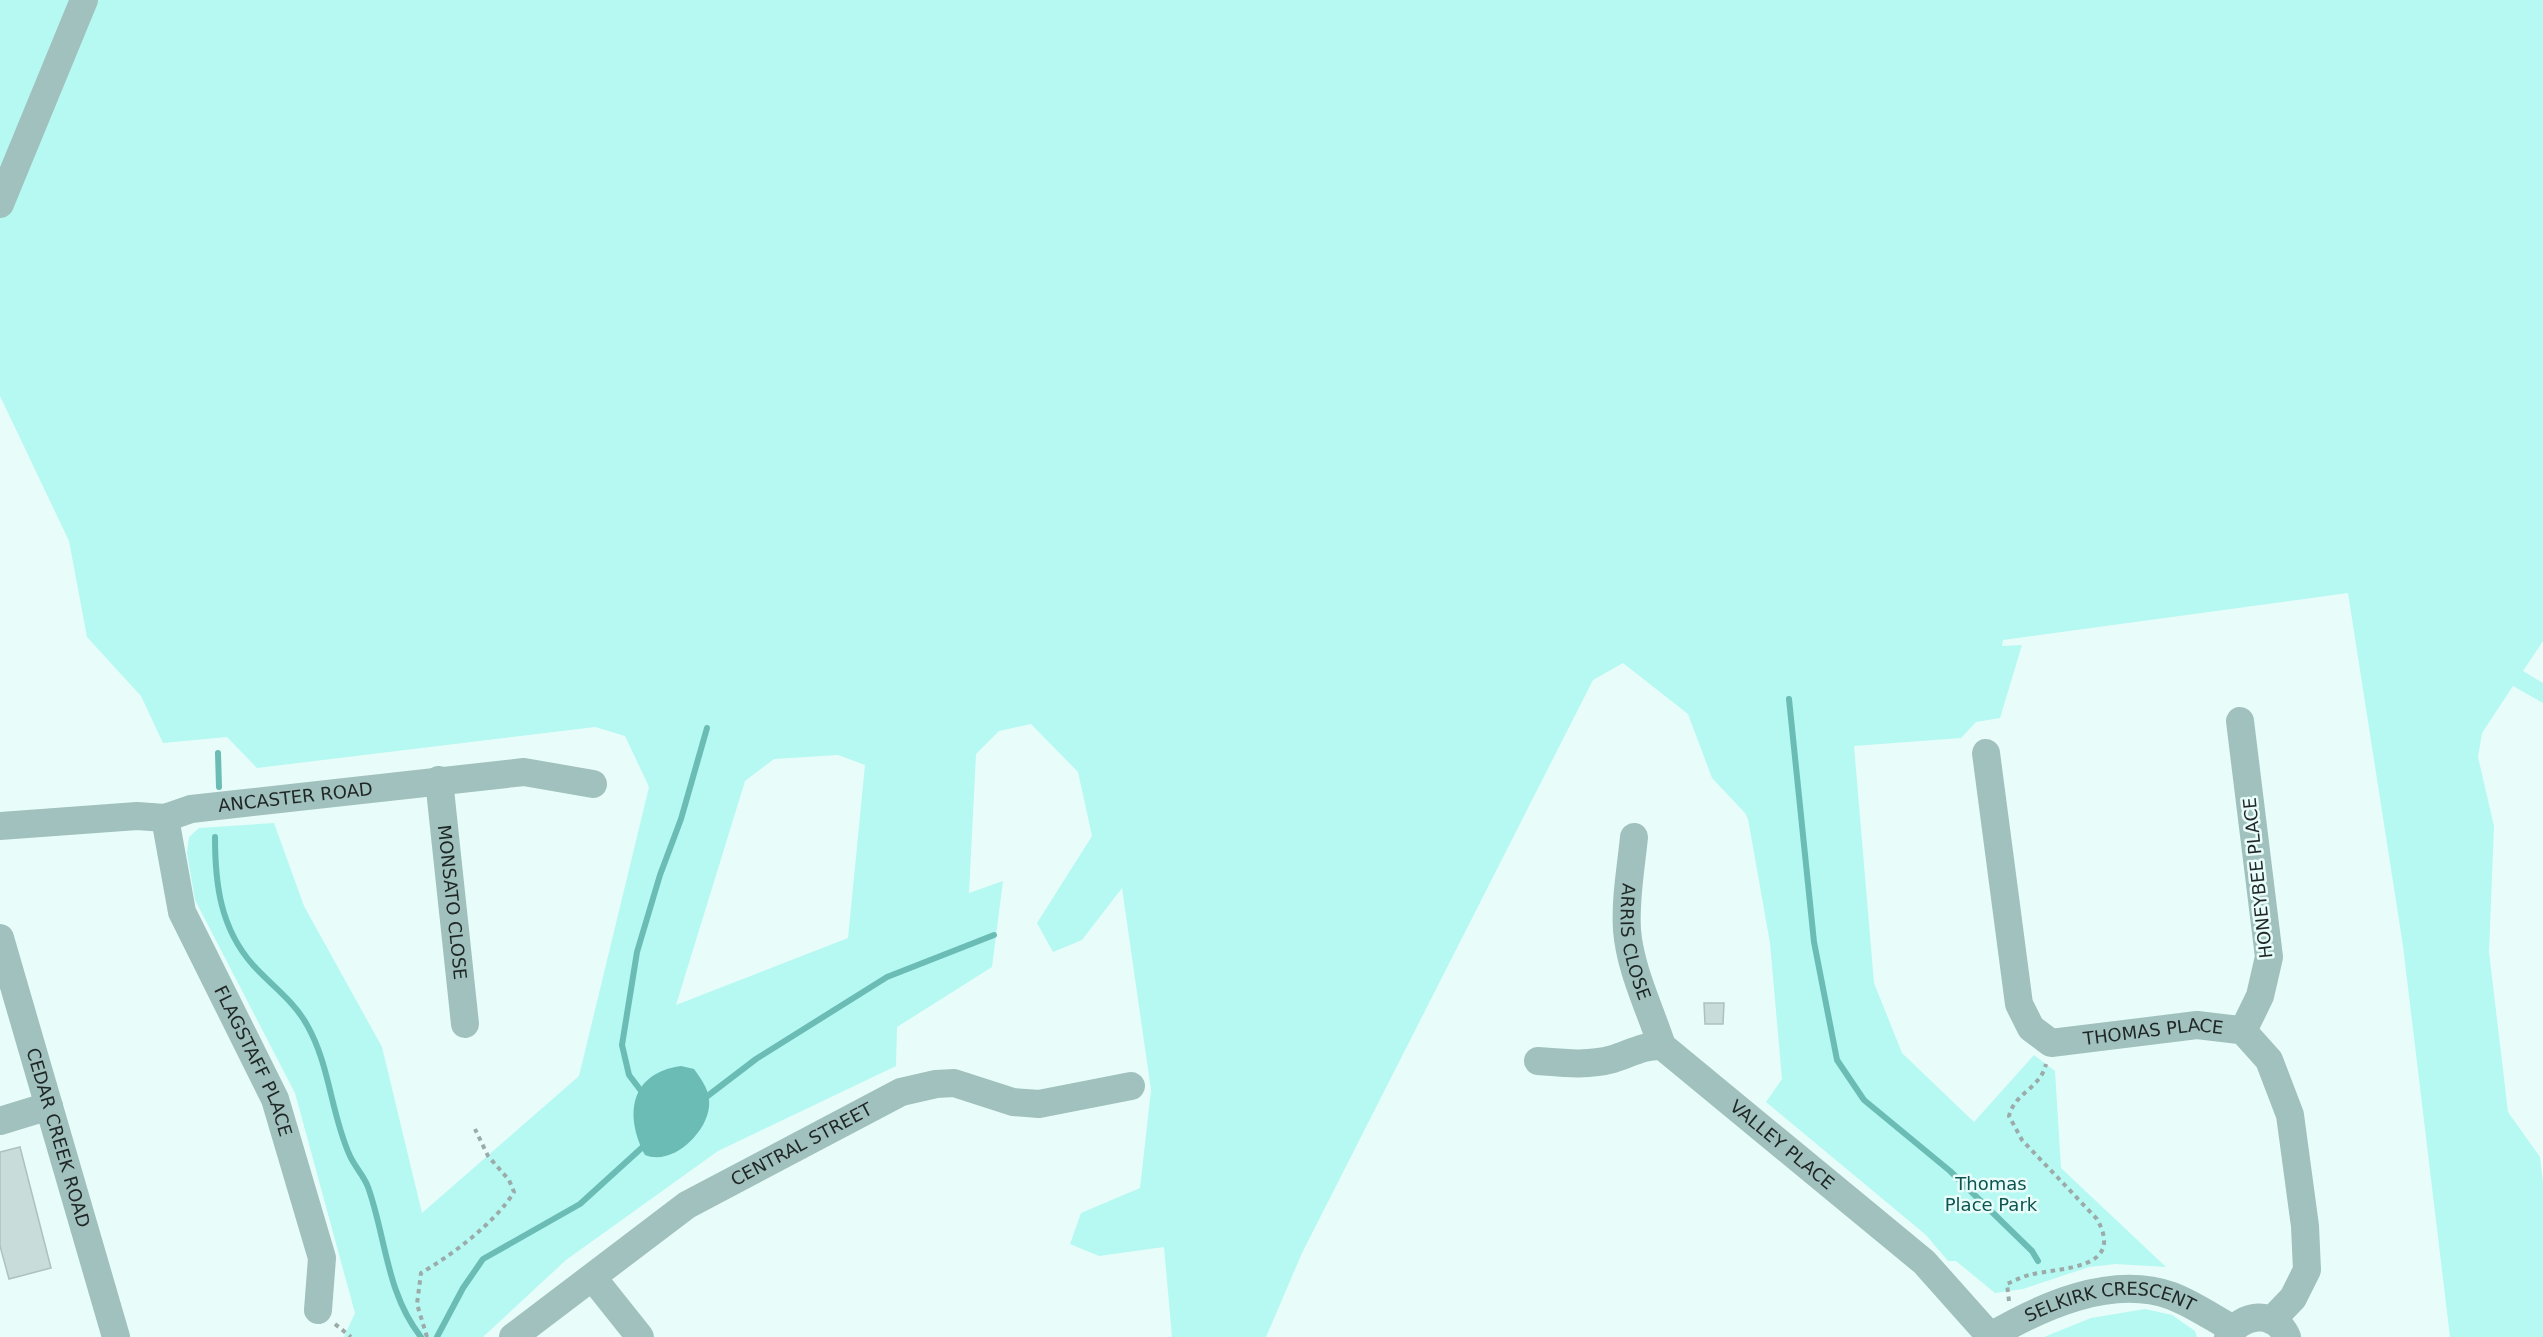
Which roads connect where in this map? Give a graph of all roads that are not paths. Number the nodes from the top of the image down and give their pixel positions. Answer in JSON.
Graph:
{"nodes":[{"id":1,"x":84,"y":0,"type":"edge"},
{"id":2,"x":0,"y":204,"type":"edge"},
{"id":3,"x":2240,"y":721,"type":"dead end"},
{"id":4,"x":1986,"y":753,"type":"dead end"},
{"id":5,"x":439,"y":780,"type":"junction"},
{"id":6,"x":593,"y":784,"type":"dead end"},
{"id":7,"x":165,"y":818,"type":"junction"},
{"id":8,"x":0,"y":826,"type":"edge"},
{"id":9,"x":1634,"y":837,"type":"dead end"},
{"id":10,"x":0,"y":939,"type":"edge"},
{"id":11,"x":465,"y":1024,"type":"dead end"},
{"id":12,"x":2243,"y":1031,"type":"junction"},
{"id":13,"x":1662,"y":1046,"type":"junction"},
{"id":14,"x":1538,"y":1061,"type":"dead end"},
{"id":15,"x":1131,"y":1086,"type":"dead end"},
{"id":16,"x":49,"y":1106,"type":"junction"},
{"id":17,"x":0,"y":1121,"type":"edge"},
{"id":18,"x":593,"y":1278,"type":"junction"},
{"id":19,"x":318,"y":1310,"type":"dead end"},
{"id":20,"x":2279,"y":1328,"type":"edge"},
{"id":21,"x":2230,"y":1333,"type":"edge"},
{"id":22,"x":116,"y":1337,"type":"edge"},
{"id":23,"x":513,"y":1337,"type":"edge"},
{"id":24,"x":640,"y":1337,"type":"edge"},
{"id":25,"x":1989,"y":1337,"type":"edge"}],
"edges":[{"from":1,"to":2,"type":"street"},
{"from":3,"to":12,"type":"street","name":"HONEYBEE PLACE"},
{"from":4,"to":12,"type":"street","name":"THOMAS PLACE"},
{"from":5,"to":6,"type":"street","name":"ANCASTER ROAD"},
{"from":5,"to":7,"type":"street","name":"ANCASTER ROAD"},
{"from":5,"to":11,"type":"street","name":"MONSATO CLOSE"},
{"from":7,"to":8,"type":"street","name":"ANCASTER ROAD"},
{"from":7,"to":19,"type":"street","name":"FLAGSTAFF PLACE"},
{"from":9,"to":13,"type":"street","name":"ARRIS CLOSE"},
{"from":10,"to":16,"type":"street","name":"CEDAR CREEK ROAD"},
{"from":12,"to":20,"type":"street","name":"THOMAS PLACE"},
{"from":13,"to":14,"type":"street"},
{"from":13,"to":25,"type":"street","name":"VALLEY PLACE"},
{"from":15,"to":18,"type":"street","name":"CENTRAL STREET"},
{"from":16,"to":17,"type":"street"},
{"from":16,"to":22,"type":"street","name":"CEDAR CREEK ROAD"},
{"from":18,"to":23,"type":"street","name":"CENTRAL STREET"},
{"from":18,"to":24,"type":"street"},
{"from":20,"to":21,"type":"street"},
{"from":21,"to":25,"type":"street","name":"SELKIRK CRESCENT"}]}
